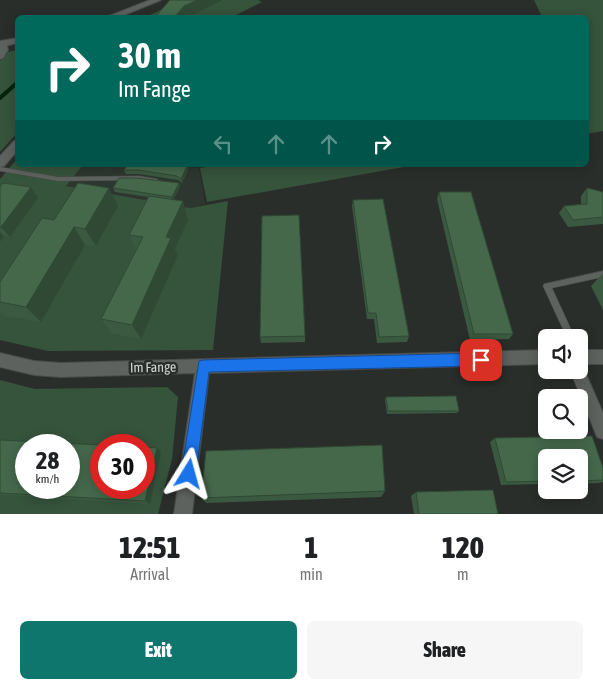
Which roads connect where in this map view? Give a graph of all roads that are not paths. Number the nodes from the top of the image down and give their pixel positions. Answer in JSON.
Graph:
{"nodes":[{"id":1,"x":157,"y":0,"type":"edge"},
{"id":2,"x":116,"y":15,"type":"edge"},
{"id":3,"x":15,"y":41,"type":"edge"},
{"id":4,"x":2,"y":43,"type":"edge"},
{"id":5,"x":0,"y":56,"type":"edge"},
{"id":6,"x":15,"y":146,"type":"edge"},
{"id":7,"x":0,"y":163,"type":"edge"},
{"id":8,"x":0,"y":169,"type":"edge"},
{"id":9,"x":168,"y":182,"type":"edge"},
{"id":10,"x":603,"y":274,"type":"edge"},
{"id":11,"x":567,"y":329,"type":"edge"},
{"id":12,"x":538,"y":357,"type":"edge"},
{"id":13,"x":603,"y":358,"type":"edge"},
{"id":14,"x":588,"y":359,"type":"edge"},
{"id":15,"x":0,"y":360,"type":"edge"},
{"id":16,"x":203,"y":366,"type":"junction"},
{"id":17,"x":586,"y":379,"type":"edge"},
{"id":18,"x":603,"y":431,"type":"edge"},
{"id":19,"x":183,"y":514,"type":"edge"}],
"edges":[{"from":1,"to":2,"type":"street"},
{"from":3,"to":4,"type":"street"},
{"from":4,"to":5,"type":"street"},
{"from":6,"to":7,"type":"street"},
{"from":8,"to":9,"type":"lane"},
{"from":10,"to":11,"type":"lane"},
{"from":12,"to":16,"type":"street","name":"Im Fange"},
{"from":13,"to":14,"type":"street"},
{"from":15,"to":16,"type":"street","name":"Im Fange"},
{"from":16,"to":19,"type":"street"},
{"from":17,"to":18,"type":"street"}]}
